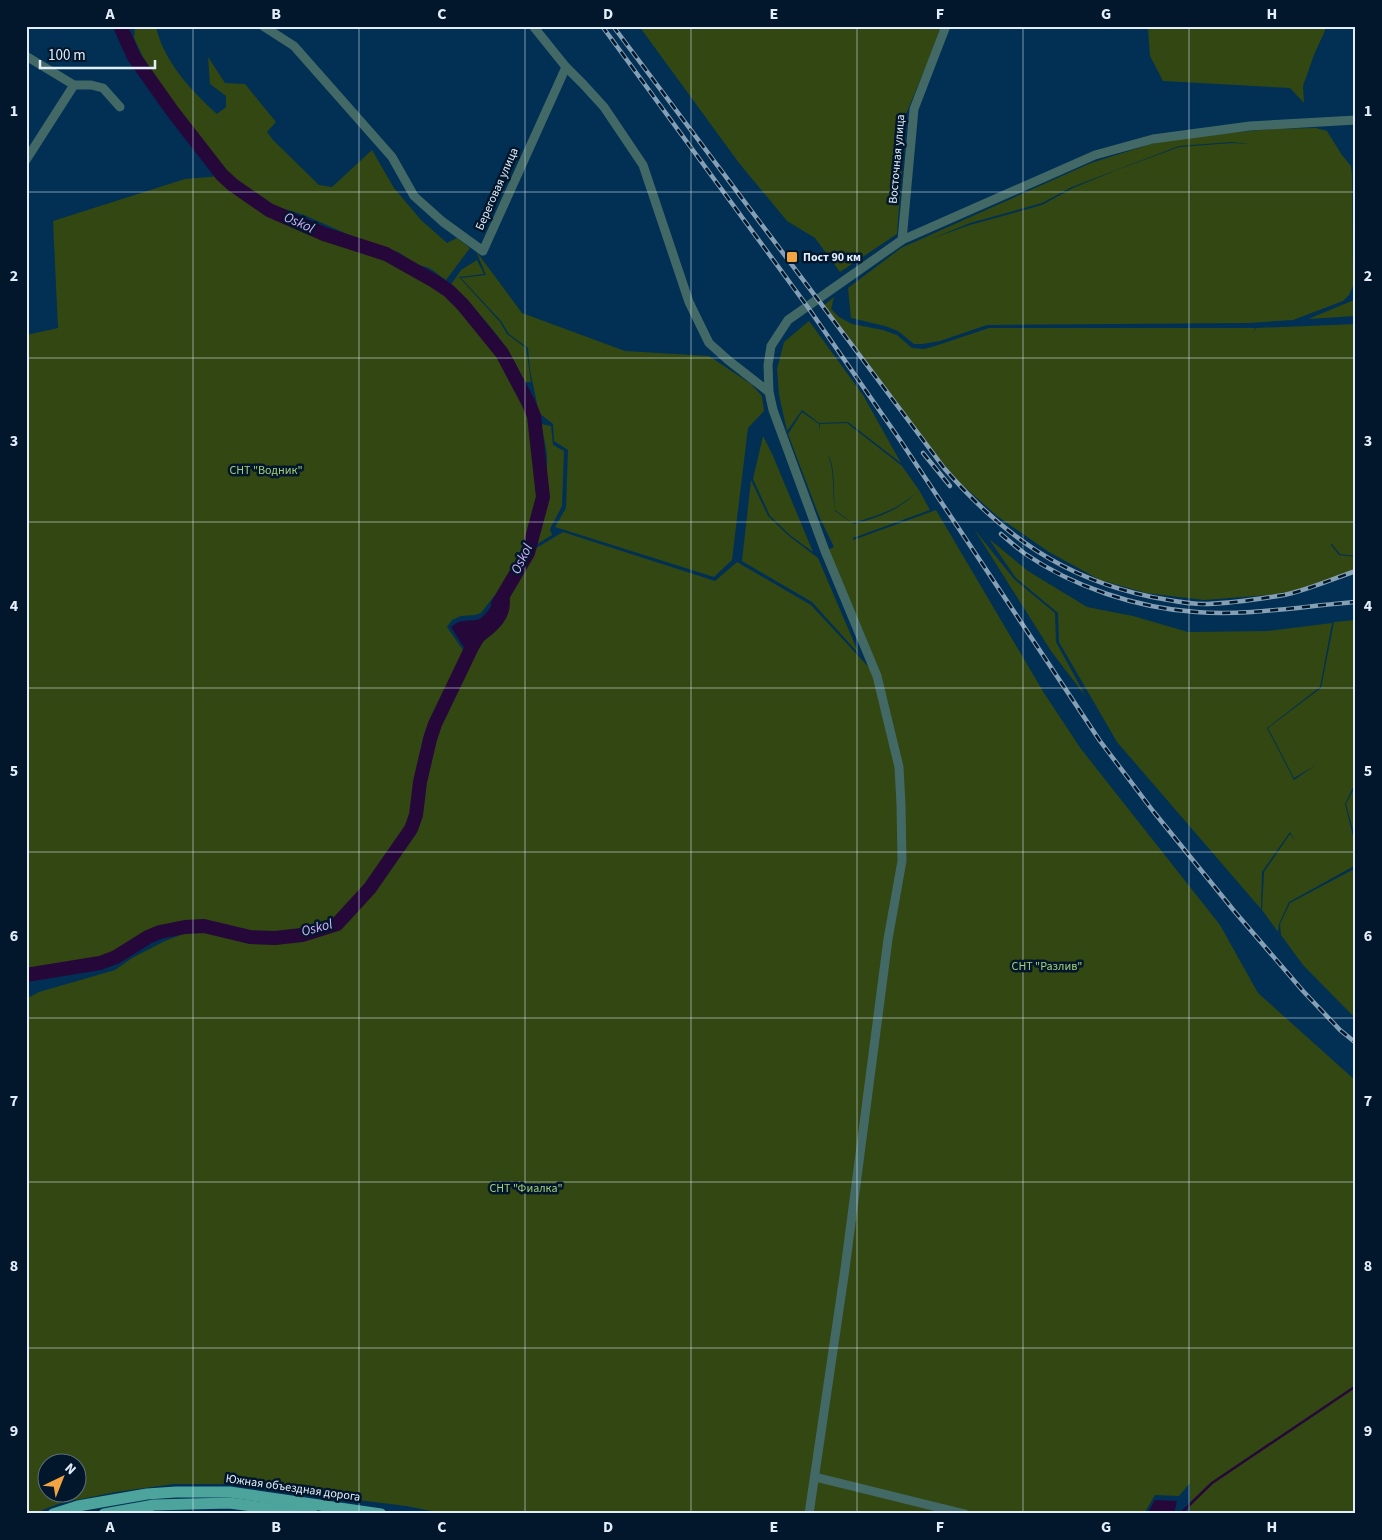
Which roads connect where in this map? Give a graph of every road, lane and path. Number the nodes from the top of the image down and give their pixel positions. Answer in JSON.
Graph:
{"nodes":[{"id":1,"x":263,"y":26,"type":"edge"},
{"id":2,"x":533,"y":26,"type":"edge"},
{"id":3,"x":946,"y":26,"type":"edge"},
{"id":4,"x":26,"y":56,"type":"edge"},
{"id":5,"x":566,"y":67,"type":"junction"},
{"id":6,"x":74,"y":85,"type":"junction"},
{"id":7,"x":120,"y":107,"type":"dead end"},
{"id":8,"x":1356,"y":120,"type":"edge"},
{"id":9,"x":26,"y":160,"type":"edge"},
{"id":10,"x":902,"y":240,"type":"junction"},
{"id":11,"x":769,"y":392,"type":"junction"},
{"id":12,"x":815,"y":1478,"type":"junction"},
{"id":13,"x":53,"y":1514,"type":"edge"},
{"id":14,"x":104,"y":1514,"type":"edge"},
{"id":15,"x":313,"y":1514,"type":"edge"},
{"id":16,"x":381,"y":1514,"type":"edge"},
{"id":17,"x":809,"y":1514,"type":"edge"},
{"id":18,"x":965,"y":1514,"type":"edge"}],
"edges":[{"from":1,"to":5,"type":"street","name":"Береговая улица"},
{"from":2,"to":5,"type":"street"},
{"from":3,"to":10,"type":"street","name":"Восточная улица"},
{"from":4,"to":6,"type":"street"},
{"from":5,"to":11,"type":"street"},
{"from":6,"to":7,"type":"street"},
{"from":6,"to":9,"type":"street"},
{"from":8,"to":10,"type":"street"},
{"from":10,"to":11,"type":"street"},
{"from":11,"to":12,"type":"street"},
{"from":12,"to":17,"type":"street"},
{"from":12,"to":18,"type":"street"},
{"from":13,"to":16,"type":"main road","name":"Южная объездная дорога"},
{"from":14,"to":15,"type":"main road","name":"Южная объездная дорога"}]}
